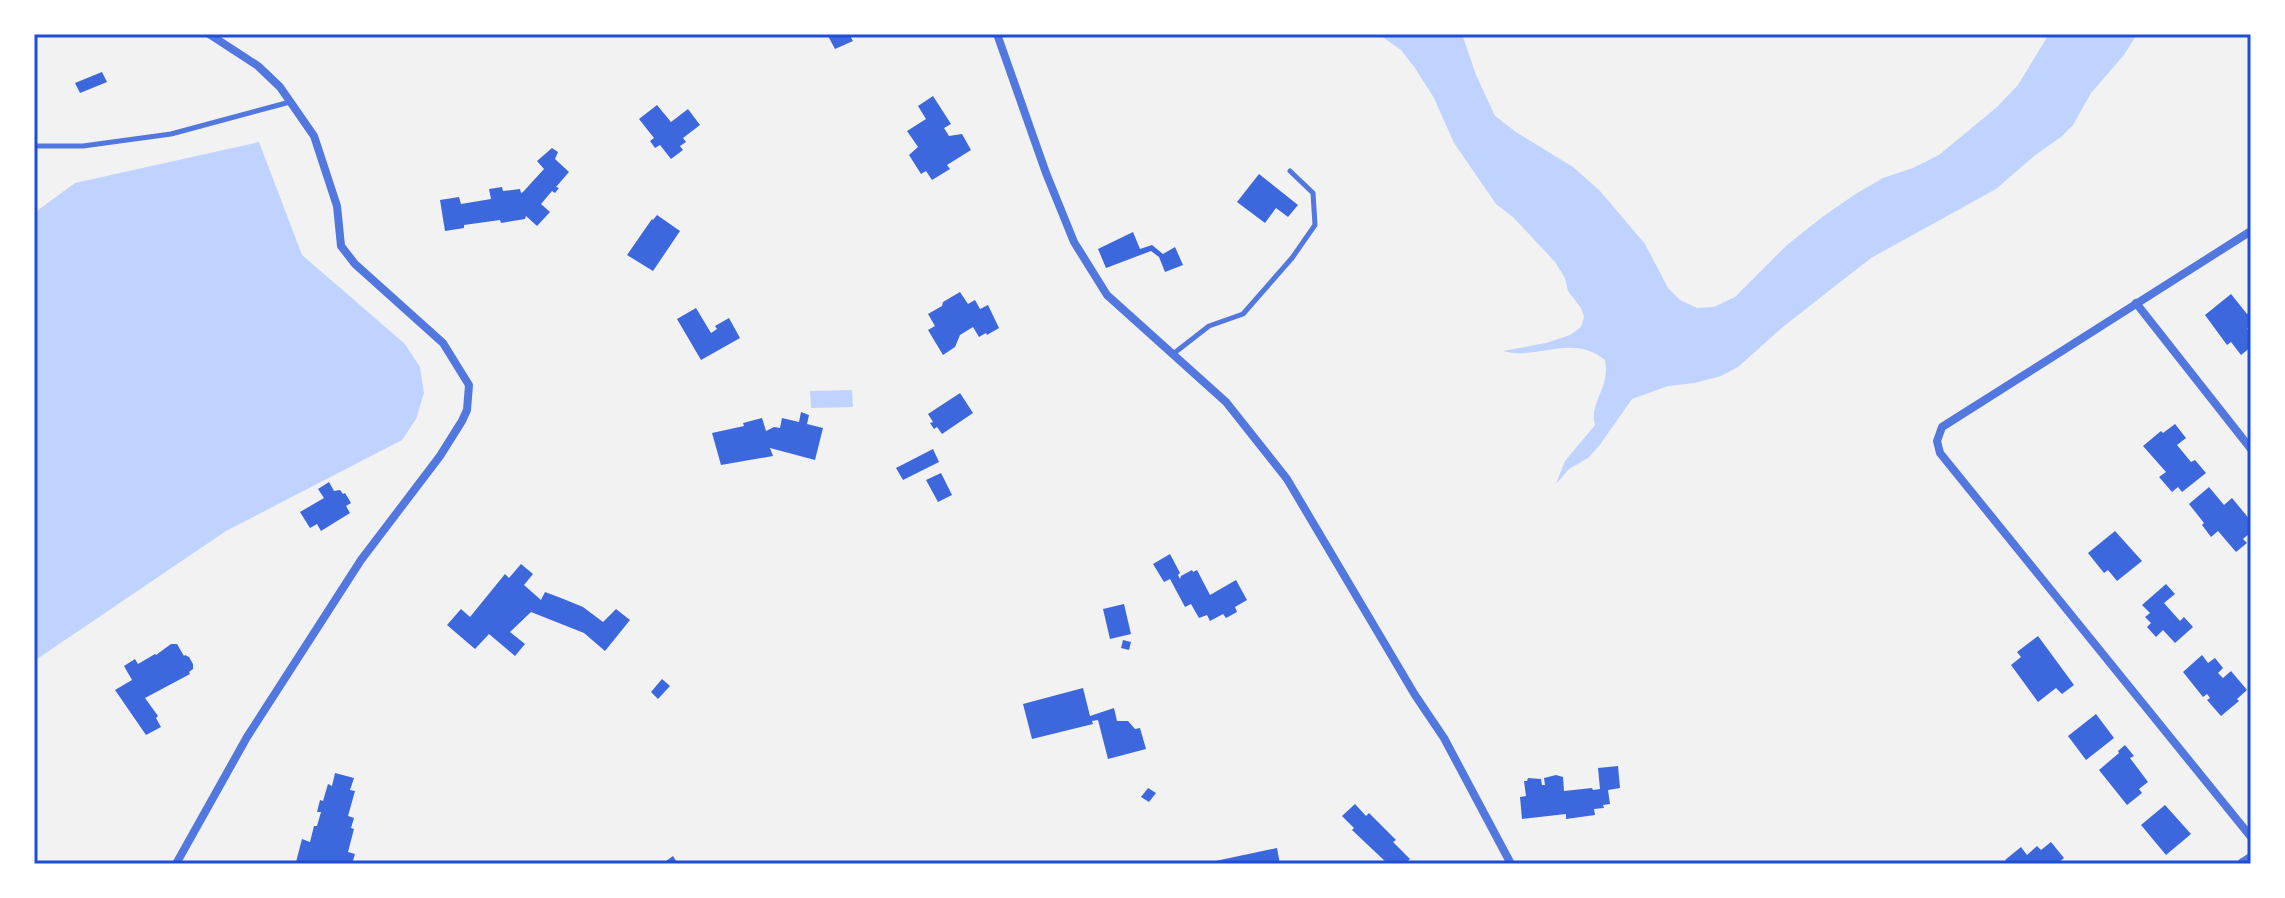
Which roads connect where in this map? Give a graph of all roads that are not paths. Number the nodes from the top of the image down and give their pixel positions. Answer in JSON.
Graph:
{"nodes":[{"id":1,"x":209,"y":34,"type":"edge"},
{"id":2,"x":997,"y":34,"type":"edge"},
{"id":3,"x":290,"y":102,"type":"junction"},
{"id":4,"x":34,"y":146,"type":"edge"},
{"id":5,"x":1290,"y":171,"type":"dead end"},
{"id":6,"x":2251,"y":231,"type":"edge"},
{"id":7,"x":2136,"y":303,"type":"junction"},
{"id":8,"x":1172,"y":354,"type":"junction"},
{"id":9,"x":2251,"y":449,"type":"edge"},
{"id":10,"x":2251,"y":837,"type":"edge"},
{"id":11,"x":2251,"y":859,"type":"edge"},
{"id":12,"x":176,"y":864,"type":"edge"},
{"id":13,"x":1511,"y":864,"type":"edge"},
{"id":14,"x":2243,"y":864,"type":"edge"}],
"edges":[{"from":1,"to":3,"type":"street"},
{"from":2,"to":8,"type":"street"},
{"from":3,"to":4,"type":"lane"},
{"from":3,"to":12,"type":"street"},
{"from":5,"to":8,"type":"lane"},
{"from":6,"to":7,"type":"street"},
{"from":7,"to":9,"type":"street"},
{"from":7,"to":10,"type":"street"},
{"from":8,"to":13,"type":"street"},
{"from":11,"to":14,"type":"street"}]}
